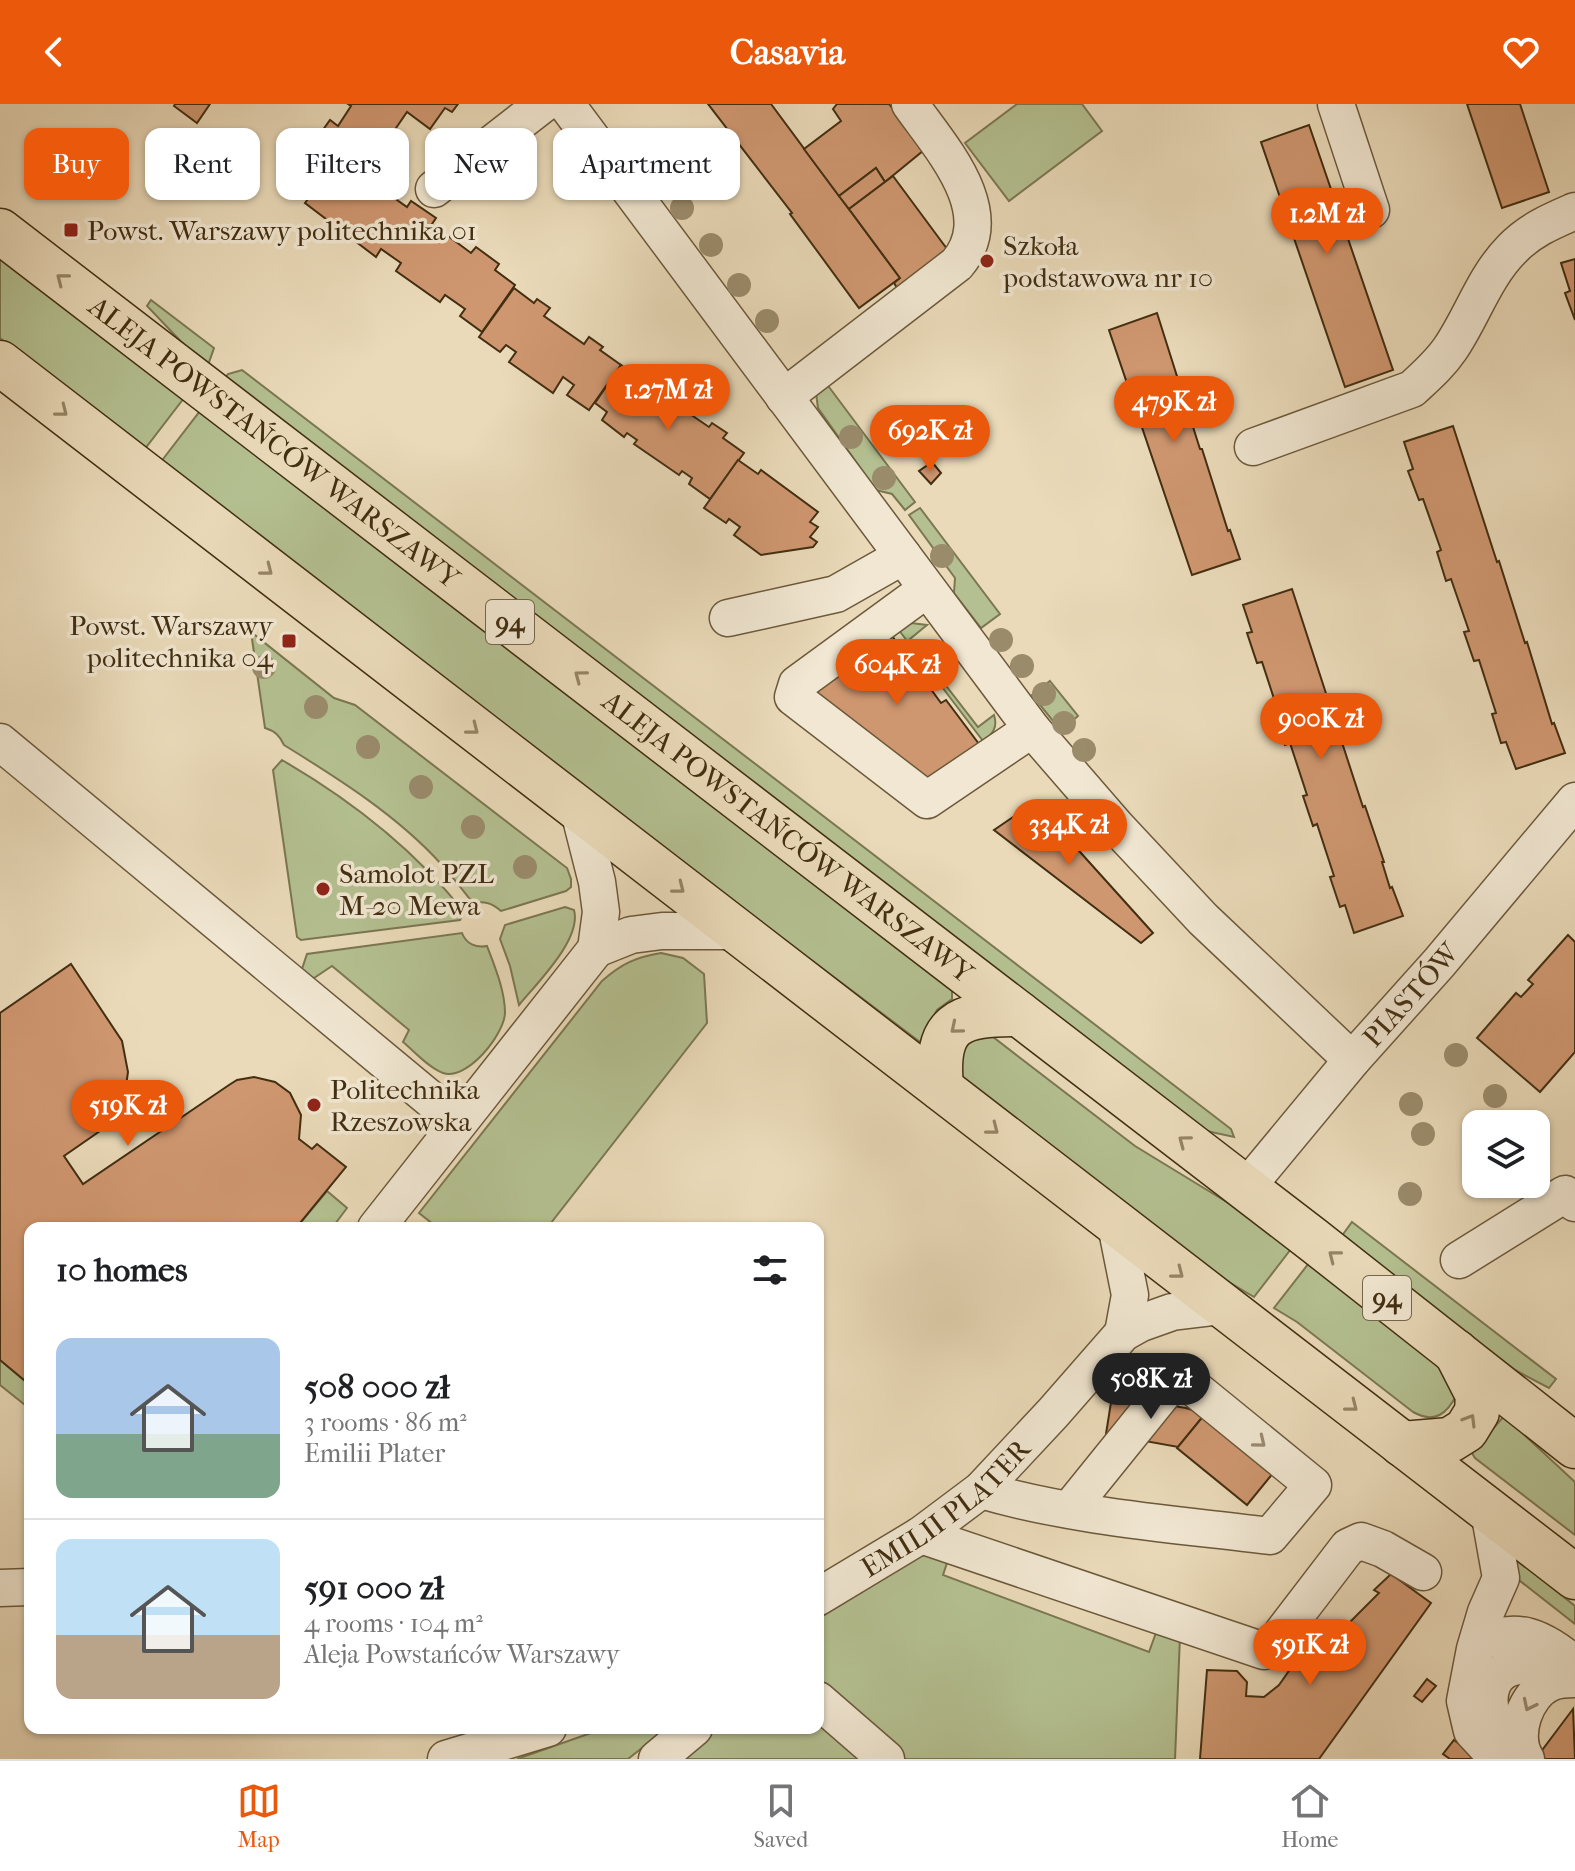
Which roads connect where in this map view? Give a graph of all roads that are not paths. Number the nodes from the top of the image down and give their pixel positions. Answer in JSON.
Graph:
{"nodes":[{"id":1,"x":543,"y":104,"type":"edge"},
{"id":2,"x":566,"y":104,"type":"edge"},
{"id":3,"x":910,"y":104,"type":"edge"},
{"id":4,"x":1336,"y":104,"type":"edge"},
{"id":5,"x":512,"y":128,"type":"edge"},
{"id":6,"x":1371,"y":210,"type":"dead end"},
{"id":7,"x":1575,"y":211,"type":"edge"},
{"id":8,"x":0,"y":231,"type":"edge"},
{"id":9,"x":0,"y":363,"type":"edge"},
{"id":10,"x":784,"y":397,"type":"junction"},
{"id":11,"x":1253,"y":447,"type":"dead end"},
{"id":12,"x":903,"y":556,"type":"junction"},
{"id":13,"x":927,"y":589,"type":"junction"},
{"id":14,"x":728,"y":618,"type":"dead end"},
{"id":15,"x":1032,"y":729,"type":"junction"},
{"id":16,"x":0,"y":742,"type":"edge"},
{"id":17,"x":1575,"y":801,"type":"edge"},
{"id":18,"x":579,"y":811,"type":"junction"},
{"id":19,"x":735,"y":931,"type":"junction"},
{"id":20,"x":596,"y":949,"type":"junction"},
{"id":21,"x":1019,"y":1014,"type":"junction"},
{"id":22,"x":1352,"y":1060,"type":"junction"},
{"id":23,"x":941,"y":1088,"type":"junction"},
{"id":24,"x":458,"y":1122,"type":"junction"},
{"id":25,"x":1246,"y":1188,"type":"junction"},
{"id":26,"x":1575,"y":1203,"type":"edge"},
{"id":27,"x":381,"y":1222,"type":"edge"},
{"id":28,"x":1116,"y":1225,"type":"junction"},
{"id":29,"x":1459,"y":1260,"type":"dead end"},
{"id":30,"x":1222,"y":1306,"type":"junction"},
{"id":31,"x":1123,"y":1333,"type":"junction"},
{"id":32,"x":1455,"y":1351,"type":"junction"},
{"id":33,"x":1402,"y":1444,"type":"junction"},
{"id":34,"x":1575,"y":1446,"type":"edge"},
{"id":35,"x":981,"y":1490,"type":"junction"},
{"id":36,"x":1069,"y":1510,"type":"junction"},
{"id":37,"x":1489,"y":1511,"type":"junction"},
{"id":38,"x":921,"y":1535,"type":"junction"},
{"id":39,"x":1423,"y":1572,"type":"dead end"},
{"id":40,"x":1575,"y":1577,"type":"edge"},
{"id":41,"x":24,"y":1587,"type":"edge"},
{"id":42,"x":0,"y":1588,"type":"edge"},
{"id":43,"x":824,"y":1593,"type":"edge"},
{"id":44,"x":0,"y":1594,"type":"edge"},
{"id":45,"x":1476,"y":1647,"type":"junction"},
{"id":46,"x":1571,"y":1674,"type":"edge"},
{"id":47,"x":1493,"y":1682,"type":"junction"},
{"id":48,"x":824,"y":1705,"type":"edge"},
{"id":49,"x":528,"y":1734,"type":"edge"},
{"id":50,"x":687,"y":1734,"type":"edge"},
{"id":51,"x":446,"y":1759,"type":"edge"},
{"id":52,"x":657,"y":1759,"type":"edge"},
{"id":53,"x":886,"y":1759,"type":"edge"},
{"id":54,"x":1498,"y":1759,"type":"edge"},
{"id":55,"x":1525,"y":1759,"type":"edge"}],
"edges":[{"from":1,"to":5,"type":"street"},
{"from":2,"to":10,"type":"street"},
{"from":3,"to":10,"type":"street"},
{"from":4,"to":6,"type":"street"},
{"from":7,"to":11,"type":"street"},
{"from":21,"to":8,"type":"main road","name":"ALEJA POWSTAŃCÓW WARSZAWY","number":"94","one_way":true},
{"from":9,"to":18,"type":"main road","one_way":true},
{"from":10,"to":12,"type":"street"},
{"from":12,"to":13,"type":"street"},
{"from":12,"to":14,"type":"street"},
{"from":13,"to":15,"type":"street"},
{"from":13,"to":15,"type":"street"},
{"from":15,"to":22,"type":"street"},
{"from":16,"to":24,"type":"street"},
{"from":17,"to":22,"type":"street","name":"PIASTÓW"},
{"from":18,"to":19,"type":"main road","one_way":true},
{"from":18,"to":20,"type":"street"},
{"from":19,"to":20,"type":"street"},
{"from":19,"to":23,"type":"main road"},
{"from":20,"to":24,"type":"street"},
{"from":21,"to":23,"type":"main road","one_way":true},
{"from":25,"to":21,"type":"main road","name":"ALEJA POWSTAŃCÓW WARSZAWY","number":"94","one_way":true},
{"from":22,"to":25,"type":"street","name":"PIASTÓW"},
{"from":23,"to":28,"type":"main road","one_way":true},
{"from":24,"to":27,"type":"street"},
{"from":32,"to":25,"type":"main road","name":"ALEJA POWSTAŃCÓW WARSZAWY","number":"94","one_way":true},
{"from":26,"to":29,"type":"street"},
{"from":28,"to":30,"type":"main road","one_way":true},
{"from":28,"to":31,"type":"street"},
{"from":30,"to":31,"type":"street","name":"EMILII PLATER"},
{"from":30,"to":33,"type":"main road","one_way":true},
{"from":31,"to":35,"type":"street","name":"EMILII PLATER"},
{"from":33,"to":32,"type":"main road","one_way":true},
{"from":32,"to":34,"type":"main road","name":"ALEJA POWSTAŃCÓW WARSZAWY","number":"94"},
{"from":33,"to":37,"type":"main road"},
{"from":35,"to":36,"type":"street"},
{"from":35,"to":38,"type":"street","name":"EMILII PLATER"},
{"from":36,"to":36,"type":"street","one_way":true},
{"from":37,"to":40,"type":"main road"},
{"from":37,"to":45,"type":"street"},
{"from":38,"to":39,"type":"street"},
{"from":38,"to":43,"type":"street","name":"EMILII PLATER"},
{"from":41,"to":42,"type":"street"},
{"from":42,"to":44,"type":"street"},
{"from":45,"to":46,"type":"street"},
{"from":45,"to":47,"type":"street"},
{"from":45,"to":54,"type":"street"},
{"from":46,"to":47,"type":"street"},
{"from":46,"to":55,"type":"street","one_way":true},
{"from":47,"to":55,"type":"street"},
{"from":48,"to":53,"type":"street"},
{"from":49,"to":51,"type":"street"},
{"from":50,"to":52,"type":"street"}]}
